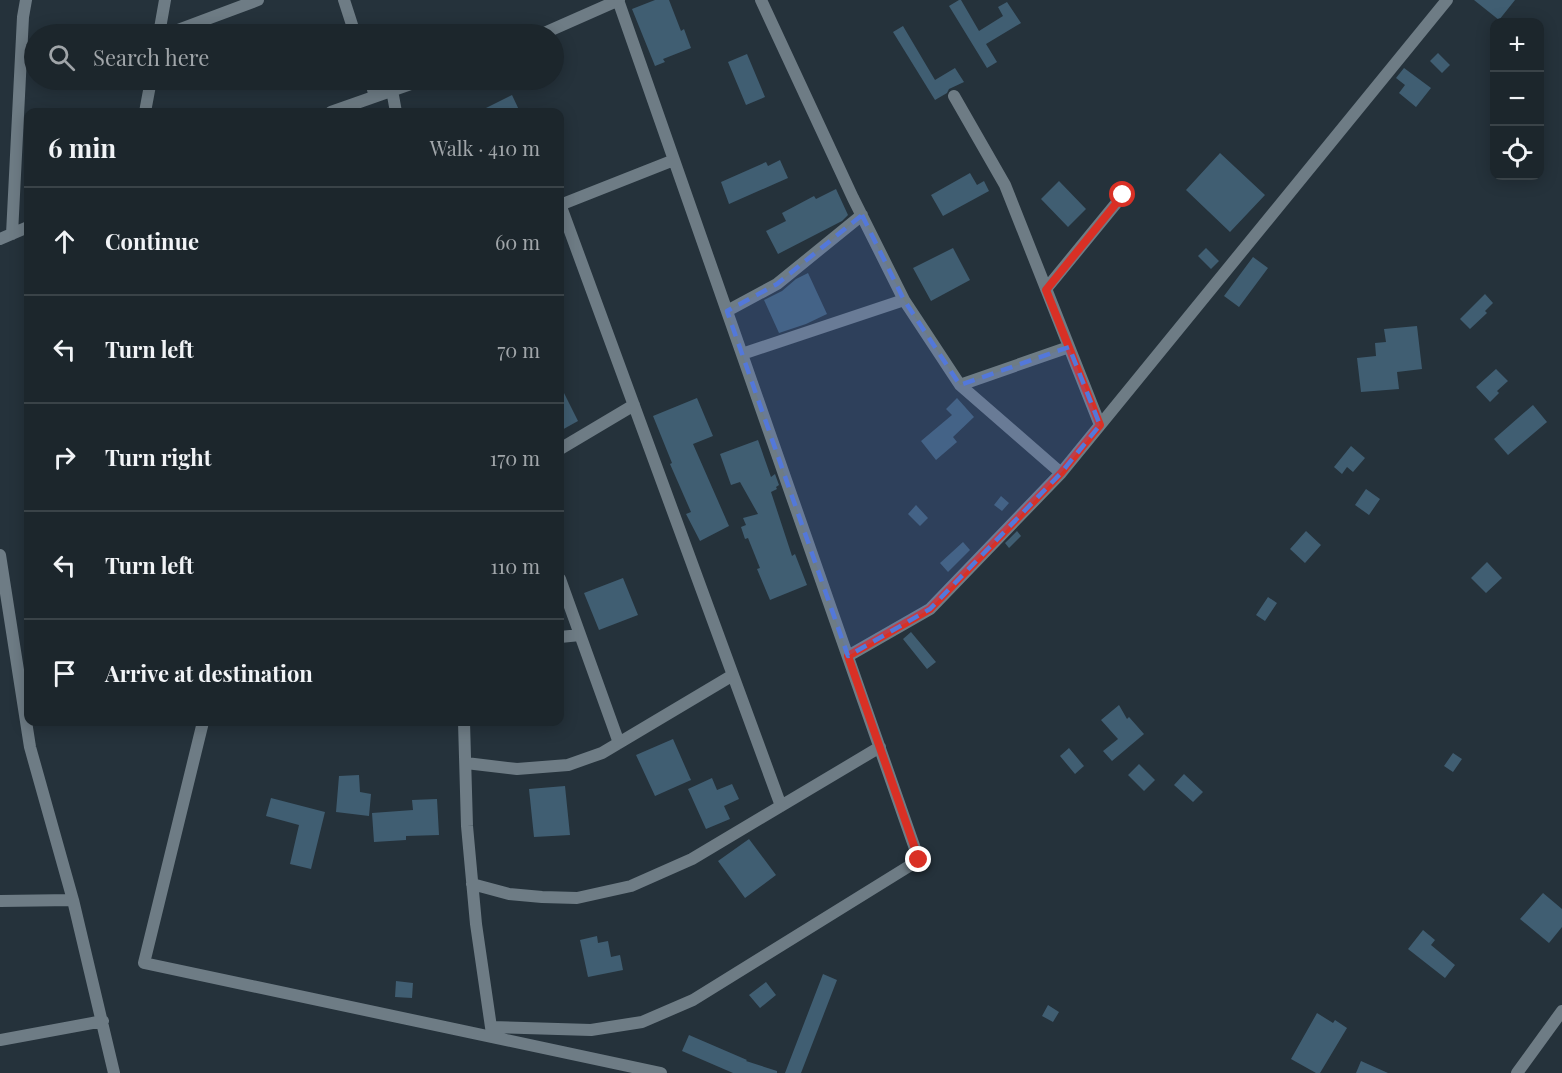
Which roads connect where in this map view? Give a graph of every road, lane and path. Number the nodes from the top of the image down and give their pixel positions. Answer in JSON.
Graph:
{"nodes":[{"id":1,"x":26,"y":0,"type":"edge"},
{"id":2,"x":165,"y":0,"type":"edge"},
{"id":3,"x":258,"y":0,"type":"edge"},
{"id":4,"x":344,"y":0,"type":"edge"},
{"id":5,"x":619,"y":0,"type":"edge"},
{"id":6,"x":761,"y":0,"type":"edge"},
{"id":7,"x":1447,"y":0,"type":"edge"},
{"id":8,"x":161,"y":24,"type":"edge"},
{"id":9,"x":194,"y":24,"type":"edge"},
{"id":10,"x":352,"y":24,"type":"edge"},
{"id":11,"x":564,"y":24,"type":"edge"},
{"id":12,"x":149,"y":90,"type":"edge"},
{"id":13,"x":373,"y":90,"type":"edge"},
{"id":14,"x":392,"y":90,"type":"joint"},
{"id":15,"x":375,"y":96,"type":"junction"},
{"id":16,"x":954,"y":96,"type":"dead end"},
{"id":17,"x":147,"y":108,"type":"edge"},
{"id":18,"x":353,"y":108,"type":"edge"},
{"id":19,"x":395,"y":108,"type":"edge"},
{"id":20,"x":674,"y":160,"type":"junction"},
{"id":21,"x":1123,"y":195,"type":"dead end"},
{"id":22,"x":564,"y":202,"type":"edge"},
{"id":23,"x":564,"y":215,"type":"edge"},
{"id":24,"x":862,"y":215,"type":"junction"},
{"id":25,"x":24,"y":229,"type":"edge"},
{"id":26,"x":12,"y":234,"type":"junction"},
{"id":27,"x":0,"y":240,"type":"edge"},
{"id":28,"x":1046,"y":290,"type":"junction"},
{"id":29,"x":904,"y":300,"type":"junction"},
{"id":30,"x":727,"y":311,"type":"junction"},
{"id":31,"x":1069,"y":347,"type":"junction"},
{"id":32,"x":742,"y":354,"type":"junction"},
{"id":33,"x":960,"y":385,"type":"junction"},
{"id":34,"x":634,"y":405,"type":"junction"},
{"id":35,"x":1100,"y":425,"type":"junction"},
{"id":36,"x":564,"y":447,"type":"edge"},
{"id":37,"x":1061,"y":473,"type":"junction"},
{"id":38,"x":0,"y":555,"type":"edge"},
{"id":39,"x":564,"y":590,"type":"edge"},
{"id":40,"x":580,"y":635,"type":"junction"},
{"id":41,"x":564,"y":637,"type":"edge"},
{"id":42,"x":848,"y":656,"type":"junction"},
{"id":43,"x":733,"y":675,"type":"junction"},
{"id":44,"x":24,"y":709,"type":"edge"},
{"id":45,"x":27,"y":726,"type":"edge"},
{"id":46,"x":202,"y":726,"type":"edge"},
{"id":47,"x":464,"y":726,"type":"edge"},
{"id":48,"x":619,"y":743,"type":"junction"},
{"id":49,"x":880,"y":747,"type":"junction"},
{"id":50,"x":466,"y":763,"type":"junction"},
{"id":51,"x":781,"y":806,"type":"junction"},
{"id":52,"x":472,"y":884,"type":"junction"},
{"id":53,"x":73,"y":900,"type":"junction"},
{"id":54,"x":0,"y":901,"type":"edge"},
{"id":55,"x":1562,"y":1011,"type":"edge"},
{"id":56,"x":103,"y":1021,"type":"junction"},
{"id":57,"x":492,"y":1032,"type":"junction"},
{"id":58,"x":0,"y":1040,"type":"edge"},
{"id":59,"x":114,"y":1073,"type":"edge"},
{"id":60,"x":661,"y":1073,"type":"edge"},
{"id":61,"x":1517,"y":1073,"type":"edge"}],
"edges":[{"from":1,"to":26,"type":"street"},
{"from":2,"to":8,"type":"street"},
{"from":3,"to":9,"type":"street"},
{"from":4,"to":10,"type":"street"},
{"from":5,"to":11,"type":"street"},
{"from":5,"to":20,"type":"street"},
{"from":6,"to":24,"type":"street"},
{"from":7,"to":35,"type":"street"},
{"from":12,"to":17,"type":"street"},
{"from":13,"to":15,"type":"street"},
{"from":14,"to":15,"type":"street"},
{"from":14,"to":19,"type":"street"},
{"from":15,"to":18,"type":"street"},
{"from":16,"to":28,"type":"street"},
{"from":20,"to":22,"type":"street"},
{"from":20,"to":30,"type":"street"},
{"from":21,"to":28,"type":"street"},
{"from":23,"to":34,"type":"street"},
{"from":24,"to":29,"type":"street"},
{"from":24,"to":30,"type":"street"},
{"from":25,"to":26,"type":"street"},
{"from":26,"to":27,"type":"street"},
{"from":28,"to":31,"type":"street"},
{"from":29,"to":32,"type":"street"},
{"from":29,"to":33,"type":"street"},
{"from":30,"to":32,"type":"street"},
{"from":31,"to":33,"type":"street"},
{"from":31,"to":35,"type":"street"},
{"from":32,"to":42,"type":"street"},
{"from":33,"to":37,"type":"street"},
{"from":34,"to":36,"type":"street"},
{"from":34,"to":43,"type":"street"},
{"from":35,"to":37,"type":"street"},
{"from":37,"to":42,"type":"street"},
{"from":38,"to":44,"type":"street"},
{"from":39,"to":40,"type":"street"},
{"from":40,"to":41,"type":"street"},
{"from":40,"to":48,"type":"street"},
{"from":42,"to":49,"type":"street"},
{"from":43,"to":48,"type":"street"},
{"from":43,"to":51,"type":"street"},
{"from":45,"to":53,"type":"street"},
{"from":46,"to":57,"type":"street"},
{"from":47,"to":50,"type":"street"},
{"from":48,"to":50,"type":"street"},
{"from":49,"to":51,"type":"street"},
{"from":49,"to":57,"type":"street"},
{"from":50,"to":52,"type":"street"},
{"from":51,"to":52,"type":"street"},
{"from":52,"to":57,"type":"street"},
{"from":53,"to":54,"type":"street"},
{"from":53,"to":56,"type":"street"},
{"from":55,"to":61,"type":"street"},
{"from":56,"to":58,"type":"street"},
{"from":56,"to":59,"type":"street"},
{"from":57,"to":60,"type":"street"}]}
